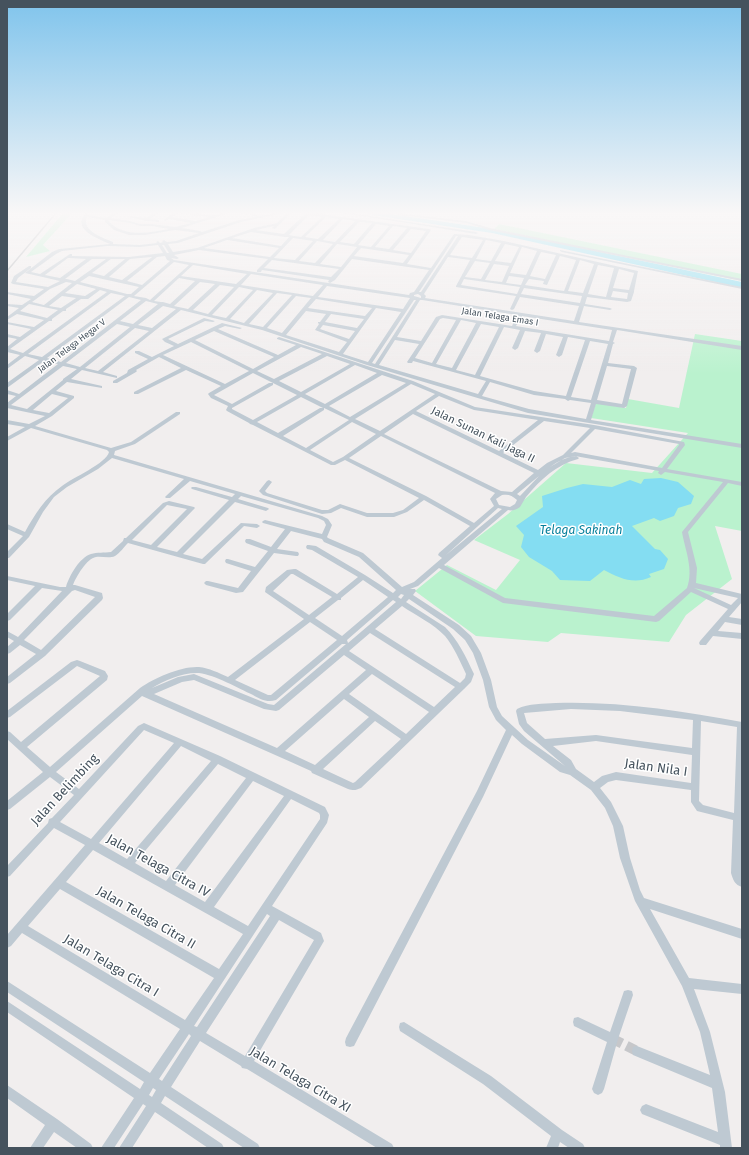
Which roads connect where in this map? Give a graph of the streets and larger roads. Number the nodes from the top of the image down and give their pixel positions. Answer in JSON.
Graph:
{"nodes":[{"id":1,"x":29,"y":267,"type":"edge"},
{"id":2,"x":35,"y":267,"type":"edge"},
{"id":3,"x":54,"y":267,"type":"edge"},
{"id":4,"x":79,"y":267,"type":"edge"},
{"id":5,"x":98,"y":267,"type":"edge"},
{"id":6,"x":118,"y":267,"type":"edge"},
{"id":7,"x":142,"y":267,"type":"edge"},
{"id":8,"x":166,"y":267,"type":"edge"},
{"id":9,"x":189,"y":267,"type":"edge"},
{"id":10,"x":211,"y":267,"type":"edge"},
{"id":11,"x":239,"y":267,"type":"edge"},
{"id":12,"x":263,"y":267,"type":"edge"},
{"id":13,"x":332,"y":267,"type":"edge"},
{"id":14,"x":417,"y":267,"type":"edge"},
{"id":15,"x":441,"y":267,"type":"edge"},
{"id":16,"x":469,"y":267,"type":"edge"},
{"id":17,"x":489,"y":267,"type":"edge"},
{"id":18,"x":511,"y":267,"type":"edge"},
{"id":19,"x":532,"y":267,"type":"edge"},
{"id":20,"x":552,"y":267,"type":"edge"},
{"id":21,"x":575,"y":267,"type":"edge"},
{"id":22,"x":595,"y":267,"type":"edge"},
{"id":23,"x":617,"y":267,"type":"joint"},
{"id":24,"x":644,"y":267,"type":"edge"},
{"id":25,"x":671,"y":267,"type":"edge"},
{"id":26,"x":342,"y":268,"type":"joint"},
{"id":27,"x":432,"y":269,"type":"joint"},
{"id":28,"x":260,"y":270,"type":"junction"},
{"id":29,"x":250,"y":273,"type":"junction"},
{"id":30,"x":88,"y":274,"type":"junction"},
{"id":31,"x":508,"y":274,"type":"junction"},
{"id":32,"x":42,"y":276,"type":"junction"},
{"id":33,"x":178,"y":277,"type":"junction"},
{"id":34,"x":527,"y":277,"type":"junction"},
{"id":35,"x":105,"y":278,"type":"junction"},
{"id":36,"x":463,"y":278,"type":"junction"},
{"id":37,"x":64,"y":280,"type":"junction"},
{"id":38,"x":199,"y":280,"type":"junction"},
{"id":39,"x":482,"y":280,"type":"junction"},
{"id":40,"x":546,"y":280,"type":"junction"},
{"id":41,"x":742,"y":280,"type":"edge"},
{"id":42,"x":123,"y":282,"type":"junction"},
{"id":43,"x":330,"y":282,"type":"junction"},
{"id":44,"x":77,"y":283,"type":"junction"},
{"id":45,"x":219,"y":283,"type":"junction"},
{"id":46,"x":503,"y":284,"type":"junction"},
{"id":47,"x":142,"y":286,"type":"junction"},
{"id":48,"x":237,"y":286,"type":"junction"},
{"id":49,"x":522,"y":286,"type":"junction"},
{"id":50,"x":48,"y":288,"type":"junction"},
{"id":51,"x":100,"y":288,"type":"junction"},
{"id":52,"x":742,"y":288,"type":"edge"},
{"id":53,"x":256,"y":289,"type":"junction"},
{"id":54,"x":610,"y":289,"type":"junction"},
{"id":55,"x":542,"y":290,"type":"junction"},
{"id":56,"x":112,"y":291,"type":"junction"},
{"id":57,"x":276,"y":292,"type":"junction"},
{"id":58,"x":632,"y":292,"type":"junction"},
{"id":59,"x":7,"y":293,"type":"edge"},
{"id":60,"x":565,"y":293,"type":"junction"},
{"id":61,"x":61,"y":294,"type":"junction"},
{"id":62,"x":295,"y":295,"type":"junction"},
{"id":63,"x":130,"y":296,"type":"junction"},
{"id":64,"x":413,"y":296,"type":"junction"},
{"id":65,"x":518,"y":296,"type":"junction"},
{"id":66,"x":585,"y":296,"type":"junction"},
{"id":67,"x":80,"y":297,"type":"junction"},
{"id":68,"x":422,"y":297,"type":"junction"},
{"id":69,"x":36,"y":298,"type":"junction"},
{"id":70,"x":314,"y":298,"type":"junction"},
{"id":71,"x":608,"y":299,"type":"junction"},
{"id":72,"x":149,"y":300,"type":"junction"},
{"id":73,"x":29,"y":303,"type":"junction"},
{"id":74,"x":163,"y":304,"type":"junction"},
{"id":75,"x":7,"y":305,"type":"edge"},
{"id":76,"x":582,"y":305,"type":"junction"},
{"id":77,"x":45,"y":306,"type":"junction"},
{"id":78,"x":171,"y":306,"type":"junction"},
{"id":79,"x":23,"y":307,"type":"junction"},
{"id":80,"x":375,"y":307,"type":"junction"},
{"id":81,"x":180,"y":308,"type":"junction"},
{"id":82,"x":305,"y":309,"type":"junction"},
{"id":83,"x":512,"y":309,"type":"junction"},
{"id":84,"x":610,"y":309,"type":"dead end"},
{"id":85,"x":64,"y":310,"type":"junction"},
{"id":86,"x":189,"y":311,"type":"junction"},
{"id":87,"x":16,"y":312,"type":"junction"},
{"id":88,"x":329,"y":312,"type":"junction"},
{"id":89,"x":404,"y":312,"type":"junction"},
{"id":90,"x":81,"y":314,"type":"junction"},
{"id":91,"x":520,"y":314,"type":"junction"},
{"id":92,"x":86,"y":315,"type":"dead end"},
{"id":93,"x":209,"y":315,"type":"junction"},
{"id":94,"x":8,"y":317,"type":"edge"},
{"id":95,"x":92,"y":317,"type":"dead end"},
{"id":96,"x":98,"y":318,"type":"junction"},
{"id":97,"x":366,"y":318,"type":"junction"},
{"id":98,"x":459,"y":319,"type":"junction"},
{"id":99,"x":50,"y":320,"type":"junction"},
{"id":100,"x":577,"y":321,"type":"junction"},
{"id":101,"x":116,"y":322,"type":"junction"},
{"id":102,"x":225,"y":322,"type":"junction"},
{"id":103,"x":479,"y":322,"type":"junction"},
{"id":104,"x":7,"y":323,"type":"edge"},
{"id":105,"x":320,"y":323,"type":"junction"},
{"id":106,"x":246,"y":324,"type":"junction"},
{"id":107,"x":134,"y":326,"type":"junction"},
{"id":108,"x":502,"y":326,"type":"junction"},
{"id":109,"x":188,"y":327,"type":"junction"},
{"id":110,"x":513,"y":328,"type":"junction"},
{"id":111,"x":615,"y":328,"type":"junction"},
{"id":112,"x":36,"y":329,"type":"junction"},
{"id":113,"x":215,"y":329,"type":"junction"},
{"id":114,"x":264,"y":329,"type":"junction"},
{"id":115,"x":522,"y":329,"type":"junction"},
{"id":116,"x":152,"y":330,"type":"junction"},
{"id":117,"x":358,"y":330,"type":"junction"},
{"id":118,"x":544,"y":332,"type":"junction"},
{"id":119,"x":29,"y":334,"type":"junction"},
{"id":120,"x":202,"y":335,"type":"junction"},
{"id":121,"x":283,"y":335,"type":"junction"},
{"id":122,"x":7,"y":336,"type":"edge"},
{"id":123,"x":35,"y":336,"type":"dead end"},
{"id":124,"x":566,"y":336,"type":"junction"},
{"id":125,"x":41,"y":337,"type":"dead end"},
{"id":126,"x":47,"y":338,"type":"junction"},
{"id":127,"x":394,"y":338,"type":"junction"},
{"id":128,"x":22,"y":339,"type":"junction"},
{"id":129,"x":588,"y":339,"type":"junction"},
{"id":130,"x":189,"y":341,"type":"junction"},
{"id":131,"x":350,"y":341,"type":"junction"},
{"id":132,"x":422,"y":343,"type":"junction"},
{"id":133,"x":612,"y":343,"type":"junction"},
{"id":134,"x":742,"y":344,"type":"edge"},
{"id":135,"x":178,"y":346,"type":"junction"},
{"id":136,"x":299,"y":346,"type":"junction"},
{"id":137,"x":515,"y":348,"type":"dead end"},
{"id":138,"x":742,"y":348,"type":"edge"},
{"id":139,"x":7,"y":349,"type":"edge"},
{"id":140,"x":537,"y":351,"type":"dead end"},
{"id":141,"x":137,"y":352,"type":"dead end"},
{"id":142,"x":25,"y":354,"type":"junction"},
{"id":143,"x":325,"y":354,"type":"junction"},
{"id":144,"x":340,"y":354,"type":"junction"},
{"id":145,"x":559,"y":355,"type":"dead end"},
{"id":146,"x":161,"y":357,"type":"junction"},
{"id":147,"x":278,"y":357,"type":"junction"},
{"id":148,"x":43,"y":359,"type":"junction"},
{"id":149,"x":152,"y":359,"type":"junction"},
{"id":150,"x":62,"y":364,"type":"junction"},
{"id":151,"x":353,"y":364,"type":"junction"},
{"id":152,"x":369,"y":364,"type":"junction"},
{"id":153,"x":434,"y":364,"type":"junction"},
{"id":154,"x":605,"y":364,"type":"junction"},
{"id":155,"x":376,"y":366,"type":"junction"},
{"id":156,"x":7,"y":367,"type":"edge"},
{"id":157,"x":80,"y":368,"type":"junction"},
{"id":158,"x":185,"y":368,"type":"junction"},
{"id":159,"x":454,"y":369,"type":"junction"},
{"id":160,"x":251,"y":372,"type":"junction"},
{"id":161,"x":99,"y":373,"type":"junction"},
{"id":162,"x":130,"y":373,"type":"junction"},
{"id":163,"x":381,"y":373,"type":"junction"},
{"id":164,"x":477,"y":376,"type":"junction"},
{"id":165,"x":65,"y":380,"type":"junction"},
{"id":166,"x":489,"y":380,"type":"junction"},
{"id":167,"x":411,"y":382,"type":"junction"},
{"id":168,"x":273,"y":383,"type":"junction"},
{"id":169,"x":7,"y":386,"type":"edge"},
{"id":170,"x":224,"y":386,"type":"junction"},
{"id":171,"x":100,"y":387,"type":"dead end"},
{"id":172,"x":7,"y":392,"type":"edge"},
{"id":173,"x":51,"y":392,"type":"junction"},
{"id":174,"x":136,"y":393,"type":"dead end"},
{"id":175,"x":436,"y":394,"type":"junction"},
{"id":176,"x":299,"y":395,"type":"junction"},
{"id":177,"x":20,"y":396,"type":"junction"},
{"id":178,"x":480,"y":397,"type":"junction"},
{"id":179,"x":568,"y":399,"type":"junction"},
{"id":180,"x":594,"y":402,"type":"junction"},
{"id":181,"x":7,"y":406,"type":"edge"},
{"id":182,"x":232,"y":406,"type":"junction"},
{"id":183,"x":324,"y":407,"type":"junction"},
{"id":184,"x":29,"y":410,"type":"junction"},
{"id":185,"x":413,"y":412,"type":"junction"},
{"id":186,"x":178,"y":413,"type":"dead end"},
{"id":187,"x":50,"y":415,"type":"junction"},
{"id":188,"x":543,"y":419,"type":"junction"},
{"id":189,"x":351,"y":420,"type":"junction"},
{"id":190,"x":588,"y":421,"type":"junction"},
{"id":191,"x":7,"y":422,"type":"edge"},
{"id":192,"x":252,"y":422,"type":"junction"},
{"id":193,"x":33,"y":427,"type":"junction"},
{"id":194,"x":594,"y":427,"type":"junction"},
{"id":195,"x":378,"y":434,"type":"junction"},
{"id":196,"x":278,"y":436,"type":"junction"},
{"id":197,"x":8,"y":440,"type":"edge"},
{"id":198,"x":742,"y":446,"type":"edge"},
{"id":199,"x":306,"y":450,"type":"junction"},
{"id":200,"x":111,"y":453,"type":"junction"},
{"id":201,"x":498,"y":454,"type":"junction"},
{"id":202,"x":566,"y":457,"type":"junction"},
{"id":203,"x":345,"y":458,"type":"junction"},
{"id":204,"x":329,"y":462,"type":"junction"},
{"id":205,"x":662,"y":471,"type":"junction"},
{"id":206,"x":542,"y":474,"type":"junction"},
{"id":207,"x":188,"y":479,"type":"junction"},
{"id":208,"x":269,"y":482,"type":"dead end"},
{"id":209,"x":725,"y":483,"type":"junction"},
{"id":210,"x":742,"y":484,"type":"edge"},
{"id":211,"x":194,"y":488,"type":"dead end"},
{"id":212,"x":742,"y":488,"type":"edge"},
{"id":213,"x":240,"y":493,"type":"junction"},
{"id":214,"x":498,"y":494,"type":"junction"},
{"id":215,"x":513,"y":494,"type":"junction"},
{"id":216,"x":168,"y":497,"type":"dead end"},
{"id":217,"x":424,"y":497,"type":"junction"},
{"id":218,"x":234,"y":500,"type":"junction"},
{"id":219,"x":520,"y":500,"type":"junction"},
{"id":220,"x":497,"y":506,"type":"junction"},
{"id":221,"x":266,"y":509,"type":"dead end"},
{"id":222,"x":506,"y":509,"type":"junction"},
{"id":223,"x":265,"y":522,"type":"dead end"},
{"id":224,"x":7,"y":526,"type":"edge"},
{"id":225,"x":258,"y":526,"type":"dead end"},
{"id":226,"x":474,"y":526,"type":"junction"},
{"id":227,"x":289,"y":528,"type":"junction"},
{"id":228,"x":27,"y":535,"type":"junction"},
{"id":229,"x":324,"y":537,"type":"junction"},
{"id":230,"x":126,"y":540,"type":"junction"},
{"id":231,"x":248,"y":541,"type":"dead end"},
{"id":232,"x":309,"y":547,"type":"dead end"},
{"id":233,"x":152,"y":548,"type":"junction"},
{"id":234,"x":272,"y":550,"type":"junction"},
{"id":235,"x":296,"y":554,"type":"dead end"},
{"id":236,"x":7,"y":556,"type":"edge"},
{"id":237,"x":178,"y":556,"type":"junction"},
{"id":238,"x":447,"y":558,"type":"junction"},
{"id":239,"x":228,"y":561,"type":"dead end"},
{"id":240,"x":439,"y":565,"type":"junction"},
{"id":241,"x":256,"y":570,"type":"junction"},
{"id":242,"x":363,"y":578,"type":"junction"},
{"id":243,"x":11,"y":579,"type":"edge"},
{"id":244,"x":208,"y":583,"type":"dead end"},
{"id":245,"x":416,"y":584,"type":"junction"},
{"id":246,"x":41,"y":585,"type":"junction"},
{"id":247,"x":7,"y":586,"type":"edge"},
{"id":248,"x":691,"y":587,"type":"junction"},
{"id":249,"x":69,"y":589,"type":"junction"},
{"id":250,"x":401,"y":590,"type":"junction"},
{"id":251,"x":410,"y":595,"type":"junction"},
{"id":252,"x":742,"y":597,"type":"edge"},
{"id":253,"x":338,"y":598,"type":"junction"},
{"id":254,"x":397,"y":600,"type":"junction"},
{"id":255,"x":732,"y":608,"type":"junction"},
{"id":256,"x":7,"y":618,"type":"edge"},
{"id":257,"x":724,"y":618,"type":"junction"},
{"id":258,"x":310,"y":619,"type":"junction"},
{"id":259,"x":742,"y":622,"type":"edge"},
{"id":260,"x":370,"y":629,"type":"junction"},
{"id":261,"x":712,"y":633,"type":"junction"},
{"id":262,"x":7,"y":634,"type":"edge"},
{"id":263,"x":742,"y":636,"type":"edge"},
{"id":264,"x":342,"y":640,"type":"junction"},
{"id":265,"x":19,"y":641,"type":"junction"},
{"id":266,"x":704,"y":643,"type":"dead end"},
{"id":267,"x":350,"y":646,"type":"junction"},
{"id":268,"x":7,"y":650,"type":"edge"},
{"id":269,"x":343,"y":651,"type":"junction"},
{"id":270,"x":42,"y":654,"type":"junction"},
{"id":271,"x":372,"y":670,"type":"junction"},
{"id":272,"x":181,"y":676,"type":"junction"},
{"id":273,"x":7,"y":681,"type":"edge"},
{"id":274,"x":229,"y":682,"type":"junction"},
{"id":275,"x":461,"y":687,"type":"junction"},
{"id":276,"x":144,"y":693,"type":"junction"},
{"id":277,"x":344,"y":695,"type":"junction"},
{"id":278,"x":435,"y":712,"type":"junction"},
{"id":279,"x":7,"y":715,"type":"edge"},
{"id":280,"x":375,"y":716,"type":"junction"},
{"id":281,"x":698,"y":717,"type":"junction"},
{"id":282,"x":742,"y":725,"type":"edge"},
{"id":283,"x":511,"y":730,"type":"junction"},
{"id":284,"x":7,"y":734,"type":"edge"},
{"id":285,"x":407,"y":739,"type":"junction"},
{"id":286,"x":180,"y":742,"type":"junction"},
{"id":287,"x":544,"y":743,"type":"junction"},
{"id":288,"x":21,"y":748,"type":"junction"},
{"id":289,"x":278,"y":752,"type":"junction"},
{"id":290,"x":697,"y":752,"type":"junction"},
{"id":291,"x":217,"y":759,"type":"junction"},
{"id":292,"x":315,"y":770,"type":"junction"},
{"id":293,"x":573,"y":772,"type":"junction"},
{"id":294,"x":50,"y":773,"type":"junction"},
{"id":295,"x":252,"y":776,"type":"junction"},
{"id":296,"x":695,"y":786,"type":"junction"},
{"id":297,"x":594,"y":787,"type":"junction"},
{"id":298,"x":79,"y":794,"type":"junction"},
{"id":299,"x":290,"y":794,"type":"junction"},
{"id":300,"x":8,"y":805,"type":"edge"},
{"id":301,"x":739,"y":818,"type":"junction"},
{"id":302,"x":52,"y":822,"type":"junction"},
{"id":303,"x":92,"y":844,"type":"junction"},
{"id":304,"x":128,"y":864,"type":"junction"},
{"id":305,"x":7,"y":873,"type":"edge"},
{"id":306,"x":59,"y":883,"type":"junction"},
{"id":307,"x":742,"y":883,"type":"edge"},
{"id":308,"x":168,"y":886,"type":"junction"},
{"id":309,"x":640,"y":901,"type":"junction"},
{"id":310,"x":207,"y":908,"type":"junction"},
{"id":311,"x":266,"y":908,"type":"junction"},
{"id":312,"x":277,"y":914,"type":"junction"},
{"id":313,"x":20,"y":927,"type":"junction"},
{"id":314,"x":250,"y":932,"type":"junction"},
{"id":315,"x":742,"y":934,"type":"edge"},
{"id":316,"x":7,"y":943,"type":"edge"},
{"id":317,"x":221,"y":976,"type":"junction"},
{"id":318,"x":686,"y":983,"type":"junction"},
{"id":319,"x":7,"y":986,"type":"edge"},
{"id":320,"x":742,"y":989,"type":"edge"},
{"id":321,"x":628,"y":995,"type":"dead end"},
{"id":322,"x":7,"y":1006,"type":"edge"},
{"id":323,"x":578,"y":1022,"type":"dead end"},
{"id":324,"x":404,"y":1027,"type":"dead end"},
{"id":325,"x":187,"y":1028,"type":"junction"},
{"id":326,"x":198,"y":1035,"type":"junction"},
{"id":327,"x":613,"y":1039,"type":"junction"},
{"id":328,"x":350,"y":1042,"type":"dead end"},
{"id":329,"x":638,"y":1051,"type":"tunnel mouth"},
{"id":330,"x":246,"y":1064,"type":"junction"},
{"id":331,"x":151,"y":1081,"type":"junction"},
{"id":332,"x":717,"y":1084,"type":"junction"},
{"id":333,"x":164,"y":1089,"type":"junction"},
{"id":334,"x":598,"y":1089,"type":"dead end"},
{"id":335,"x":7,"y":1091,"type":"edge"},
{"id":336,"x":141,"y":1096,"type":"junction"},
{"id":337,"x":153,"y":1105,"type":"junction"},
{"id":338,"x":646,"y":1110,"type":"dead end"},
{"id":339,"x":53,"y":1124,"type":"junction"},
{"id":340,"x":558,"y":1134,"type":"junction"},
{"id":341,"x":726,"y":1144,"type":"edge"},
{"id":342,"x":36,"y":1148,"type":"edge"},
{"id":343,"x":87,"y":1148,"type":"edge"},
{"id":344,"x":107,"y":1148,"type":"edge"},
{"id":345,"x":125,"y":1148,"type":"edge"},
{"id":346,"x":218,"y":1148,"type":"edge"},
{"id":347,"x":254,"y":1148,"type":"edge"},
{"id":348,"x":388,"y":1148,"type":"edge"},
{"id":349,"x":552,"y":1148,"type":"edge"},
{"id":350,"x":579,"y":1148,"type":"edge"}],
"edges":[{"from":1,"to":50,"type":"street"},
{"from":2,"to":32,"type":"street"},
{"from":3,"to":32,"type":"street"},
{"from":4,"to":37,"type":"street"},
{"from":5,"to":30,"type":"street"},
{"from":6,"to":35,"type":"street"},
{"from":7,"to":42,"type":"street"},
{"from":8,"to":47,"type":"street"},
{"from":9,"to":33,"type":"street","name":"Jalan Telaga Hegar V"},
{"from":10,"to":29,"type":"street"},
{"from":11,"to":28,"type":"street"},
{"from":12,"to":28,"type":"street"},
{"from":13,"to":26,"type":"street"},
{"from":14,"to":27,"type":"street"},
{"from":15,"to":68,"type":"street"},
{"from":16,"to":36,"type":"street"},
{"from":17,"to":39,"type":"street"},
{"from":18,"to":31,"type":"street"},
{"from":19,"to":34,"type":"street"},
{"from":20,"to":40,"type":"street"},
{"from":21,"to":60,"type":"street"},
{"from":22,"to":66,"type":"street"},
{"from":23,"to":54,"type":"street"},
{"from":23,"to":58,"type":"street"},
{"from":24,"to":52,"type":"street"},
{"from":25,"to":41,"type":"street"},
{"from":26,"to":43,"type":"street"},
{"from":27,"to":64,"type":"street"},
{"from":28,"to":43,"type":"street"},
{"from":29,"to":43,"type":"street"},
{"from":29,"to":48,"type":"street"},
{"from":30,"to":35,"type":"street"},
{"from":30,"to":44,"type":"street"},
{"from":31,"to":34,"type":"street"},
{"from":31,"to":46,"type":"street"},
{"from":32,"to":37,"type":"street"},
{"from":33,"to":38,"type":"street"},
{"from":33,"to":72,"type":"street","name":"Jalan Telaga Hegar V"},
{"from":34,"to":40,"type":"street"},
{"from":34,"to":49,"type":"street"},
{"from":35,"to":42,"type":"street"},
{"from":36,"to":39,"type":"street"},
{"from":36,"to":65,"type":"street"},
{"from":37,"to":44,"type":"street"},
{"from":37,"to":50,"type":"street"},
{"from":38,"to":45,"type":"street"},
{"from":38,"to":78,"type":"street"},
{"from":39,"to":46,"type":"street"},
{"from":40,"to":55,"type":"street"},
{"from":42,"to":47,"type":"street"},
{"from":43,"to":64,"type":"street"},
{"from":43,"to":70,"type":"street"},
{"from":44,"to":51,"type":"street"},
{"from":44,"to":61,"type":"street"},
{"from":45,"to":48,"type":"street"},
{"from":45,"to":86,"type":"street"},
{"from":46,"to":49,"type":"street"},
{"from":47,"to":63,"type":"street"},
{"from":48,"to":53,"type":"street"},
{"from":48,"to":93,"type":"street"},
{"from":49,"to":55,"type":"street"},
{"from":49,"to":65,"type":"street"},
{"from":50,"to":69,"type":"street"},
{"from":51,"to":56,"type":"street"},
{"from":51,"to":67,"type":"street"},
{"from":53,"to":57,"type":"street"},
{"from":53,"to":102,"type":"street"},
{"from":54,"to":58,"type":"street"},
{"from":54,"to":71,"type":"street"},
{"from":55,"to":60,"type":"street"},
{"from":56,"to":63,"type":"street"},
{"from":56,"to":90,"type":"street"},
{"from":57,"to":62,"type":"street"},
{"from":57,"to":106,"type":"street"},
{"from":58,"to":71,"type":"street"},
{"from":59,"to":69,"type":"street"},
{"from":60,"to":66,"type":"street"},
{"from":61,"to":67,"type":"street"},
{"from":61,"to":77,"type":"street"},
{"from":62,"to":70,"type":"street"},
{"from":62,"to":114,"type":"street"},
{"from":63,"to":72,"type":"street"},
{"from":63,"to":96,"type":"street"},
{"from":64,"to":68,"type":"street"},
{"from":64,"to":89,"type":"street"},
{"from":65,"to":76,"type":"street"},
{"from":65,"to":83,"type":"street"},
{"from":66,"to":71,"type":"street"},
{"from":66,"to":76,"type":"street"},
{"from":67,"to":85,"type":"street"},
{"from":68,"to":83,"type":"street"},
{"from":68,"to":91,"type":"street"},
{"from":68,"to":127,"type":"street"},
{"from":69,"to":73,"type":"street"},
{"from":70,"to":80,"type":"street"},
{"from":70,"to":82,"type":"street"},
{"from":72,"to":74,"type":"street"},
{"from":72,"to":101,"type":"street","name":"Jalan Telaga Hegar V"},
{"from":73,"to":77,"type":"street"},
{"from":73,"to":79,"type":"street"},
{"from":74,"to":78,"type":"street"},
{"from":74,"to":107,"type":"street"},
{"from":75,"to":79,"type":"street"},
{"from":76,"to":84,"type":"street"},
{"from":76,"to":100,"type":"street"},
{"from":77,"to":85,"type":"street"},
{"from":78,"to":81,"type":"street"},
{"from":79,"to":87,"type":"street"},
{"from":80,"to":89,"type":"street"},
{"from":80,"to":97,"type":"street"},
{"from":81,"to":86,"type":"street"},
{"from":81,"to":116,"type":"street"},
{"from":82,"to":88,"type":"street"},
{"from":82,"to":121,"type":"street"},
{"from":83,"to":100,"type":"street"},
{"from":85,"to":99,"type":"street"},
{"from":86,"to":93,"type":"street"},
{"from":87,"to":94,"type":"street"},
{"from":87,"to":99,"type":"street"},
{"from":88,"to":97,"type":"street"},
{"from":88,"to":105,"type":"street"},
{"from":89,"to":152,"type":"street"},
{"from":90,"to":92,"type":"street"},
{"from":90,"to":126,"type":"street"},
{"from":91,"to":100,"type":"street"},
{"from":91,"to":110,"type":"street"},
{"from":93,"to":102,"type":"street"},
{"from":95,"to":96,"type":"street"},
{"from":96,"to":148,"type":"street"},
{"from":97,"to":117,"type":"street"},
{"from":98,"to":103,"type":"street","name":"Jalan Telaga Emas I"},
{"from":98,"to":132,"type":"street","name":"Jalan Telaga Emas I"},
{"from":98,"to":153,"type":"street"},
{"from":99,"to":112,"type":"street"},
{"from":100,"to":111,"type":"street"},
{"from":100,"to":134,"type":"street"},
{"from":101,"to":107,"type":"street"},
{"from":101,"to":150,"type":"street","name":"Jalan Telaga Hegar V"},
{"from":102,"to":106,"type":"street"},
{"from":102,"to":109,"type":"street"},
{"from":102,"to":113,"type":"street"},
{"from":102,"to":136,"type":"street"},
{"from":103,"to":108,"type":"street","name":"Jalan Telaga Emas I"},
{"from":103,"to":159,"type":"street"},
{"from":104,"to":112,"type":"street"},
{"from":105,"to":117,"type":"street"},
{"from":105,"to":131,"type":"street"},
{"from":106,"to":114,"type":"street"},
{"from":107,"to":116,"type":"street"},
{"from":107,"to":157,"type":"street"},
{"from":108,"to":110,"type":"street","name":"Jalan Telaga Emas I"},
{"from":108,"to":164,"type":"street"},
{"from":109,"to":120,"type":"street"},
{"from":109,"to":135,"type":"street"},
{"from":110,"to":115,"type":"street","name":"Jalan Telaga Emas I"},
{"from":111,"to":133,"type":"street"},
{"from":111,"to":138,"type":"street"},
{"from":112,"to":119,"type":"street"},
{"from":113,"to":120,"type":"street"},
{"from":113,"to":147,"type":"street"},
{"from":114,"to":121,"type":"street"},
{"from":115,"to":118,"type":"street","name":"Jalan Telaga Emas I"},
{"from":115,"to":137,"type":"street"},
{"from":116,"to":161,"type":"street"},
{"from":117,"to":131,"type":"street"},
{"from":118,"to":124,"type":"street","name":"Jalan Telaga Emas I"},
{"from":118,"to":140,"type":"street"},
{"from":119,"to":123,"type":"street"},
{"from":119,"to":128,"type":"street"},
{"from":120,"to":130,"type":"street"},
{"from":121,"to":144,"type":"street"},
{"from":122,"to":128,"type":"street"},
{"from":124,"to":129,"type":"street","name":"Jalan Telaga Emas I"},
{"from":124,"to":145,"type":"street"},
{"from":125,"to":126,"type":"street"},
{"from":126,"to":142,"type":"street"},
{"from":127,"to":132,"type":"street"},
{"from":127,"to":155,"type":"street"},
{"from":128,"to":139,"type":"street"},
{"from":129,"to":133,"type":"street","name":"Jalan Telaga Emas I"},
{"from":129,"to":179,"type":"street"},
{"from":130,"to":135,"type":"street"},
{"from":130,"to":160,"type":"street"},
{"from":131,"to":144,"type":"street"},
{"from":132,"to":153,"type":"street","name":"Jalan Telaga Emas I"},
{"from":133,"to":154,"type":"street"},
{"from":135,"to":146,"type":"street"},
{"from":136,"to":143,"type":"street"},
{"from":136,"to":147,"type":"street"},
{"from":139,"to":142,"type":"street"},
{"from":141,"to":149,"type":"street"},
{"from":142,"to":148,"type":"street"},
{"from":142,"to":156,"type":"street"},
{"from":143,"to":151,"type":"street"},
{"from":143,"to":168,"type":"street"},
{"from":144,"to":152,"type":"street"},
{"from":146,"to":149,"type":"street"},
{"from":146,"to":158,"type":"street"},
{"from":146,"to":162,"type":"street"},
{"from":147,"to":160,"type":"street"},
{"from":148,"to":150,"type":"street"},
{"from":148,"to":169,"type":"street"},
{"from":149,"to":162,"type":"street"},
{"from":150,"to":157,"type":"street"},
{"from":150,"to":177,"type":"street","name":"Jalan Telaga Hegar V"},
{"from":151,"to":163,"type":"street"},
{"from":151,"to":176,"type":"street"},
{"from":152,"to":155,"type":"street"},
{"from":153,"to":159,"type":"street"},
{"from":154,"to":180,"type":"street"},
{"from":154,"to":180,"type":"street"},
{"from":155,"to":178,"type":"street"},
{"from":157,"to":161,"type":"street"},
{"from":157,"to":165,"type":"street"},
{"from":158,"to":170,"type":"street"},
{"from":158,"to":174,"type":"street"},
{"from":159,"to":164,"type":"street"},
{"from":160,"to":168,"type":"street"},
{"from":160,"to":170,"type":"street"},
{"from":161,"to":162,"type":"street"},
{"from":163,"to":167,"type":"street"},
{"from":163,"to":183,"type":"street"},
{"from":164,"to":166,"type":"street"},
{"from":165,"to":171,"type":"street"},
{"from":165,"to":173,"type":"street"},
{"from":166,"to":178,"type":"street"},
{"from":166,"to":179,"type":"street"},
{"from":167,"to":175,"type":"street"},
{"from":167,"to":189,"type":"street"},
{"from":168,"to":176,"type":"street"},
{"from":168,"to":182,"type":"street"},
{"from":170,"to":182,"type":"street"},
{"from":172,"to":177,"type":"street"},
{"from":173,"to":184,"type":"street"},
{"from":173,"to":187,"type":"street"},
{"from":175,"to":185,"type":"street"},
{"from":175,"to":188,"type":"street"},
{"from":175,"to":195,"type":"street"},
{"from":176,"to":183,"type":"street"},
{"from":176,"to":192,"type":"street"},
{"from":177,"to":181,"type":"street","name":"Jalan Telaga Hegar V"},
{"from":178,"to":190,"type":"street"},
{"from":179,"to":180,"type":"street"},
{"from":180,"to":190,"type":"street"},
{"from":181,"to":184,"type":"street"},
{"from":182,"to":192,"type":"street"},
{"from":183,"to":189,"type":"street"},
{"from":183,"to":196,"type":"street"},
{"from":184,"to":187,"type":"street"},
{"from":185,"to":195,"type":"street"},
{"from":185,"to":201,"type":"street","name":"Jalan Sunan Kali Jaga II"},
{"from":186,"to":200,"type":"street"},
{"from":187,"to":193,"type":"street"},
{"from":188,"to":194,"type":"street"},
{"from":188,"to":201,"type":"street"},
{"from":189,"to":195,"type":"street"},
{"from":189,"to":199,"type":"street"},
{"from":190,"to":198,"type":"street"},
{"from":191,"to":193,"type":"street"},
{"from":192,"to":196,"type":"street"},
{"from":193,"to":197,"type":"street"},
{"from":193,"to":200,"type":"street"},
{"from":194,"to":202,"type":"street"},
{"from":194,"to":205,"type":"street"},
{"from":195,"to":203,"type":"street"},
{"from":195,"to":204,"type":"street"},
{"from":195,"to":214,"type":"street"},
{"from":196,"to":199,"type":"street"},
{"from":199,"to":204,"type":"street"},
{"from":200,"to":207,"type":"street"},
{"from":200,"to":228,"type":"street"},
{"from":201,"to":206,"type":"street","name":"Jalan Sunan Kali Jaga II"},
{"from":202,"to":205,"type":"street"},
{"from":202,"to":206,"type":"street"},
{"from":203,"to":204,"type":"street"},
{"from":203,"to":217,"type":"street"},
{"from":205,"to":209,"type":"street"},
{"from":206,"to":215,"type":"street"},
{"from":206,"to":219,"type":"street"},
{"from":207,"to":213,"type":"street"},
{"from":207,"to":216,"type":"street"},
{"from":208,"to":217,"type":"street"},
{"from":209,"to":210,"type":"street"},
{"from":209,"to":212,"type":"street"},
{"from":209,"to":248,"type":"street"},
{"from":211,"to":218,"type":"street"},
{"from":213,"to":218,"type":"street"},
{"from":213,"to":229,"type":"street"},
{"from":214,"to":215,"type":"street"},
{"from":214,"to":220,"type":"street"},
{"from":215,"to":219,"type":"street"},
{"from":217,"to":226,"type":"street"},
{"from":218,"to":221,"type":"street"},
{"from":218,"to":237,"type":"street"},
{"from":219,"to":222,"type":"street"},
{"from":220,"to":222,"type":"street"},
{"from":220,"to":226,"type":"street"},
{"from":222,"to":238,"type":"street"},
{"from":223,"to":227,"type":"street"},
{"from":224,"to":228,"type":"street"},
{"from":225,"to":237,"type":"street"},
{"from":226,"to":238,"type":"street"},
{"from":227,"to":229,"type":"street"},
{"from":227,"to":234,"type":"street"},
{"from":228,"to":236,"type":"street"},
{"from":229,"to":250,"type":"street"},
{"from":230,"to":233,"type":"street"},
{"from":230,"to":233,"type":"street"},
{"from":230,"to":249,"type":"street"},
{"from":231,"to":234,"type":"street"},
{"from":232,"to":242,"type":"street"},
{"from":233,"to":237,"type":"street"},
{"from":234,"to":235,"type":"street"},
{"from":234,"to":241,"type":"street"},
{"from":238,"to":240,"type":"street"},
{"from":239,"to":241,"type":"street"},
{"from":240,"to":245,"type":"street"},
{"from":240,"to":248,"type":"street"},
{"from":241,"to":244,"type":"street"},
{"from":242,"to":253,"type":"street"},
{"from":242,"to":254,"type":"street"},
{"from":243,"to":246,"type":"street"},
{"from":243,"to":247,"type":"street"},
{"from":245,"to":250,"type":"street"},
{"from":245,"to":251,"type":"street"},
{"from":246,"to":249,"type":"street"},
{"from":246,"to":256,"type":"street"},
{"from":248,"to":252,"type":"street"},
{"from":248,"to":255,"type":"street"},
{"from":249,"to":265,"type":"street"},
{"from":249,"to":270,"type":"street"},
{"from":250,"to":251,"type":"street"},
{"from":250,"to":254,"type":"street"},
{"from":251,"to":254,"type":"street"},
{"from":251,"to":283,"type":"street"},
{"from":252,"to":255,"type":"street"},
{"from":253,"to":258,"type":"street"},
{"from":253,"to":258,"type":"street"},
{"from":254,"to":260,"type":"street"},
{"from":254,"to":264,"type":"street"},
{"from":254,"to":275,"type":"street"},
{"from":255,"to":257,"type":"street"},
{"from":257,"to":259,"type":"street"},
{"from":257,"to":261,"type":"street"},
{"from":258,"to":264,"type":"street"},
{"from":258,"to":274,"type":"street"},
{"from":260,"to":267,"type":"street"},
{"from":260,"to":275,"type":"street"},
{"from":261,"to":263,"type":"street"},
{"from":261,"to":266,"type":"street"},
{"from":262,"to":265,"type":"street"},
{"from":264,"to":267,"type":"street"},
{"from":264,"to":274,"type":"street"},
{"from":265,"to":268,"type":"street"},
{"from":265,"to":270,"type":"street"},
{"from":267,"to":269,"type":"street"},
{"from":269,"to":271,"type":"street"},
{"from":269,"to":272,"type":"street"},
{"from":270,"to":273,"type":"street"},
{"from":271,"to":277,"type":"street"},
{"from":271,"to":278,"type":"street"},
{"from":272,"to":274,"type":"street"},
{"from":272,"to":276,"type":"street"},
{"from":275,"to":278,"type":"street"},
{"from":276,"to":289,"type":"street"},
{"from":276,"to":294,"type":"street"},
{"from":277,"to":280,"type":"street"},
{"from":277,"to":289,"type":"street"},
{"from":278,"to":285,"type":"street"},
{"from":279,"to":288,"type":"street"},
{"from":280,"to":285,"type":"street"},
{"from":280,"to":292,"type":"street"},
{"from":281,"to":282,"type":"street"},
{"from":281,"to":287,"type":"street"},
{"from":281,"to":290,"type":"street"},
{"from":282,"to":301,"type":"street"},
{"from":283,"to":293,"type":"street"},
{"from":283,"to":328,"type":"street"},
{"from":284,"to":288,"type":"street"},
{"from":285,"to":292,"type":"street"},
{"from":286,"to":291,"type":"street"},
{"from":286,"to":298,"type":"street","name":"Jalan Belimbing"},
{"from":286,"to":303,"type":"street"},
{"from":287,"to":290,"type":"street"},
{"from":287,"to":293,"type":"street"},
{"from":288,"to":294,"type":"street"},
{"from":289,"to":292,"type":"street"},
{"from":290,"to":296,"type":"street"},
{"from":291,"to":295,"type":"street"},
{"from":291,"to":304,"type":"street"},
{"from":293,"to":297,"type":"street"},
{"from":294,"to":298,"type":"street"},
{"from":294,"to":300,"type":"street"},
{"from":295,"to":299,"type":"street"},
{"from":295,"to":308,"type":"street"},
{"from":296,"to":297,"type":"street","name":"Jalan Nila I"},
{"from":296,"to":301,"type":"street"},
{"from":297,"to":309,"type":"street"},
{"from":298,"to":302,"type":"street","name":"Jalan Belimbing"},
{"from":299,"to":310,"type":"street"},
{"from":299,"to":311,"type":"street"},
{"from":301,"to":307,"type":"street"},
{"from":302,"to":303,"type":"street","name":"Jalan Telaga Citra IV"},
{"from":302,"to":305,"type":"street","name":"Jalan Belimbing"},
{"from":303,"to":304,"type":"street","name":"Jalan Telaga Citra IV"},
{"from":303,"to":306,"type":"street"},
{"from":304,"to":308,"type":"street","name":"Jalan Telaga Citra IV"},
{"from":306,"to":313,"type":"street"},
{"from":306,"to":317,"type":"street","name":"Jalan Telaga Citra II"},
{"from":308,"to":310,"type":"street","name":"Jalan Telaga Citra IV"},
{"from":309,"to":315,"type":"street"},
{"from":309,"to":318,"type":"street"},
{"from":310,"to":314,"type":"street","name":"Jalan Telaga Citra IV"},
{"from":311,"to":312,"type":"street"},
{"from":311,"to":314,"type":"street"},
{"from":312,"to":326,"type":"street"},
{"from":312,"to":330,"type":"street"},
{"from":313,"to":316,"type":"street"},
{"from":313,"to":325,"type":"street","name":"Jalan Telaga Citra I"},
{"from":314,"to":317,"type":"street"},
{"from":317,"to":325,"type":"street"},
{"from":318,"to":320,"type":"street"},
{"from":318,"to":332,"type":"street"},
{"from":319,"to":331,"type":"street"},
{"from":321,"to":327,"type":"street"},
{"from":322,"to":336,"type":"street"},
{"from":323,"to":327,"type":"street"},
{"from":324,"to":340,"type":"street"},
{"from":325,"to":326,"type":"street","name":"Jalan Telaga Citra I"},
{"from":325,"to":331,"type":"street"},
{"from":326,"to":330,"type":"street","name":"Jalan Telaga Citra XI"},
{"from":326,"to":333,"type":"street"},
{"from":327,"to":334,"type":"street"},
{"from":329,"to":332,"type":"street"},
{"from":330,"to":348,"type":"street","name":"Jalan Telaga Citra XI"},
{"from":331,"to":333,"type":"street"},
{"from":331,"to":336,"type":"street"},
{"from":332,"to":341,"type":"street"},
{"from":333,"to":337,"type":"street"},
{"from":333,"to":347,"type":"street"},
{"from":335,"to":339,"type":"street"},
{"from":336,"to":337,"type":"street"},
{"from":336,"to":344,"type":"street"},
{"from":337,"to":345,"type":"street"},
{"from":337,"to":346,"type":"street"},
{"from":338,"to":341,"type":"street"},
{"from":339,"to":342,"type":"street"},
{"from":339,"to":343,"type":"street"},
{"from":340,"to":349,"type":"street"},
{"from":340,"to":350,"type":"street"}]}
